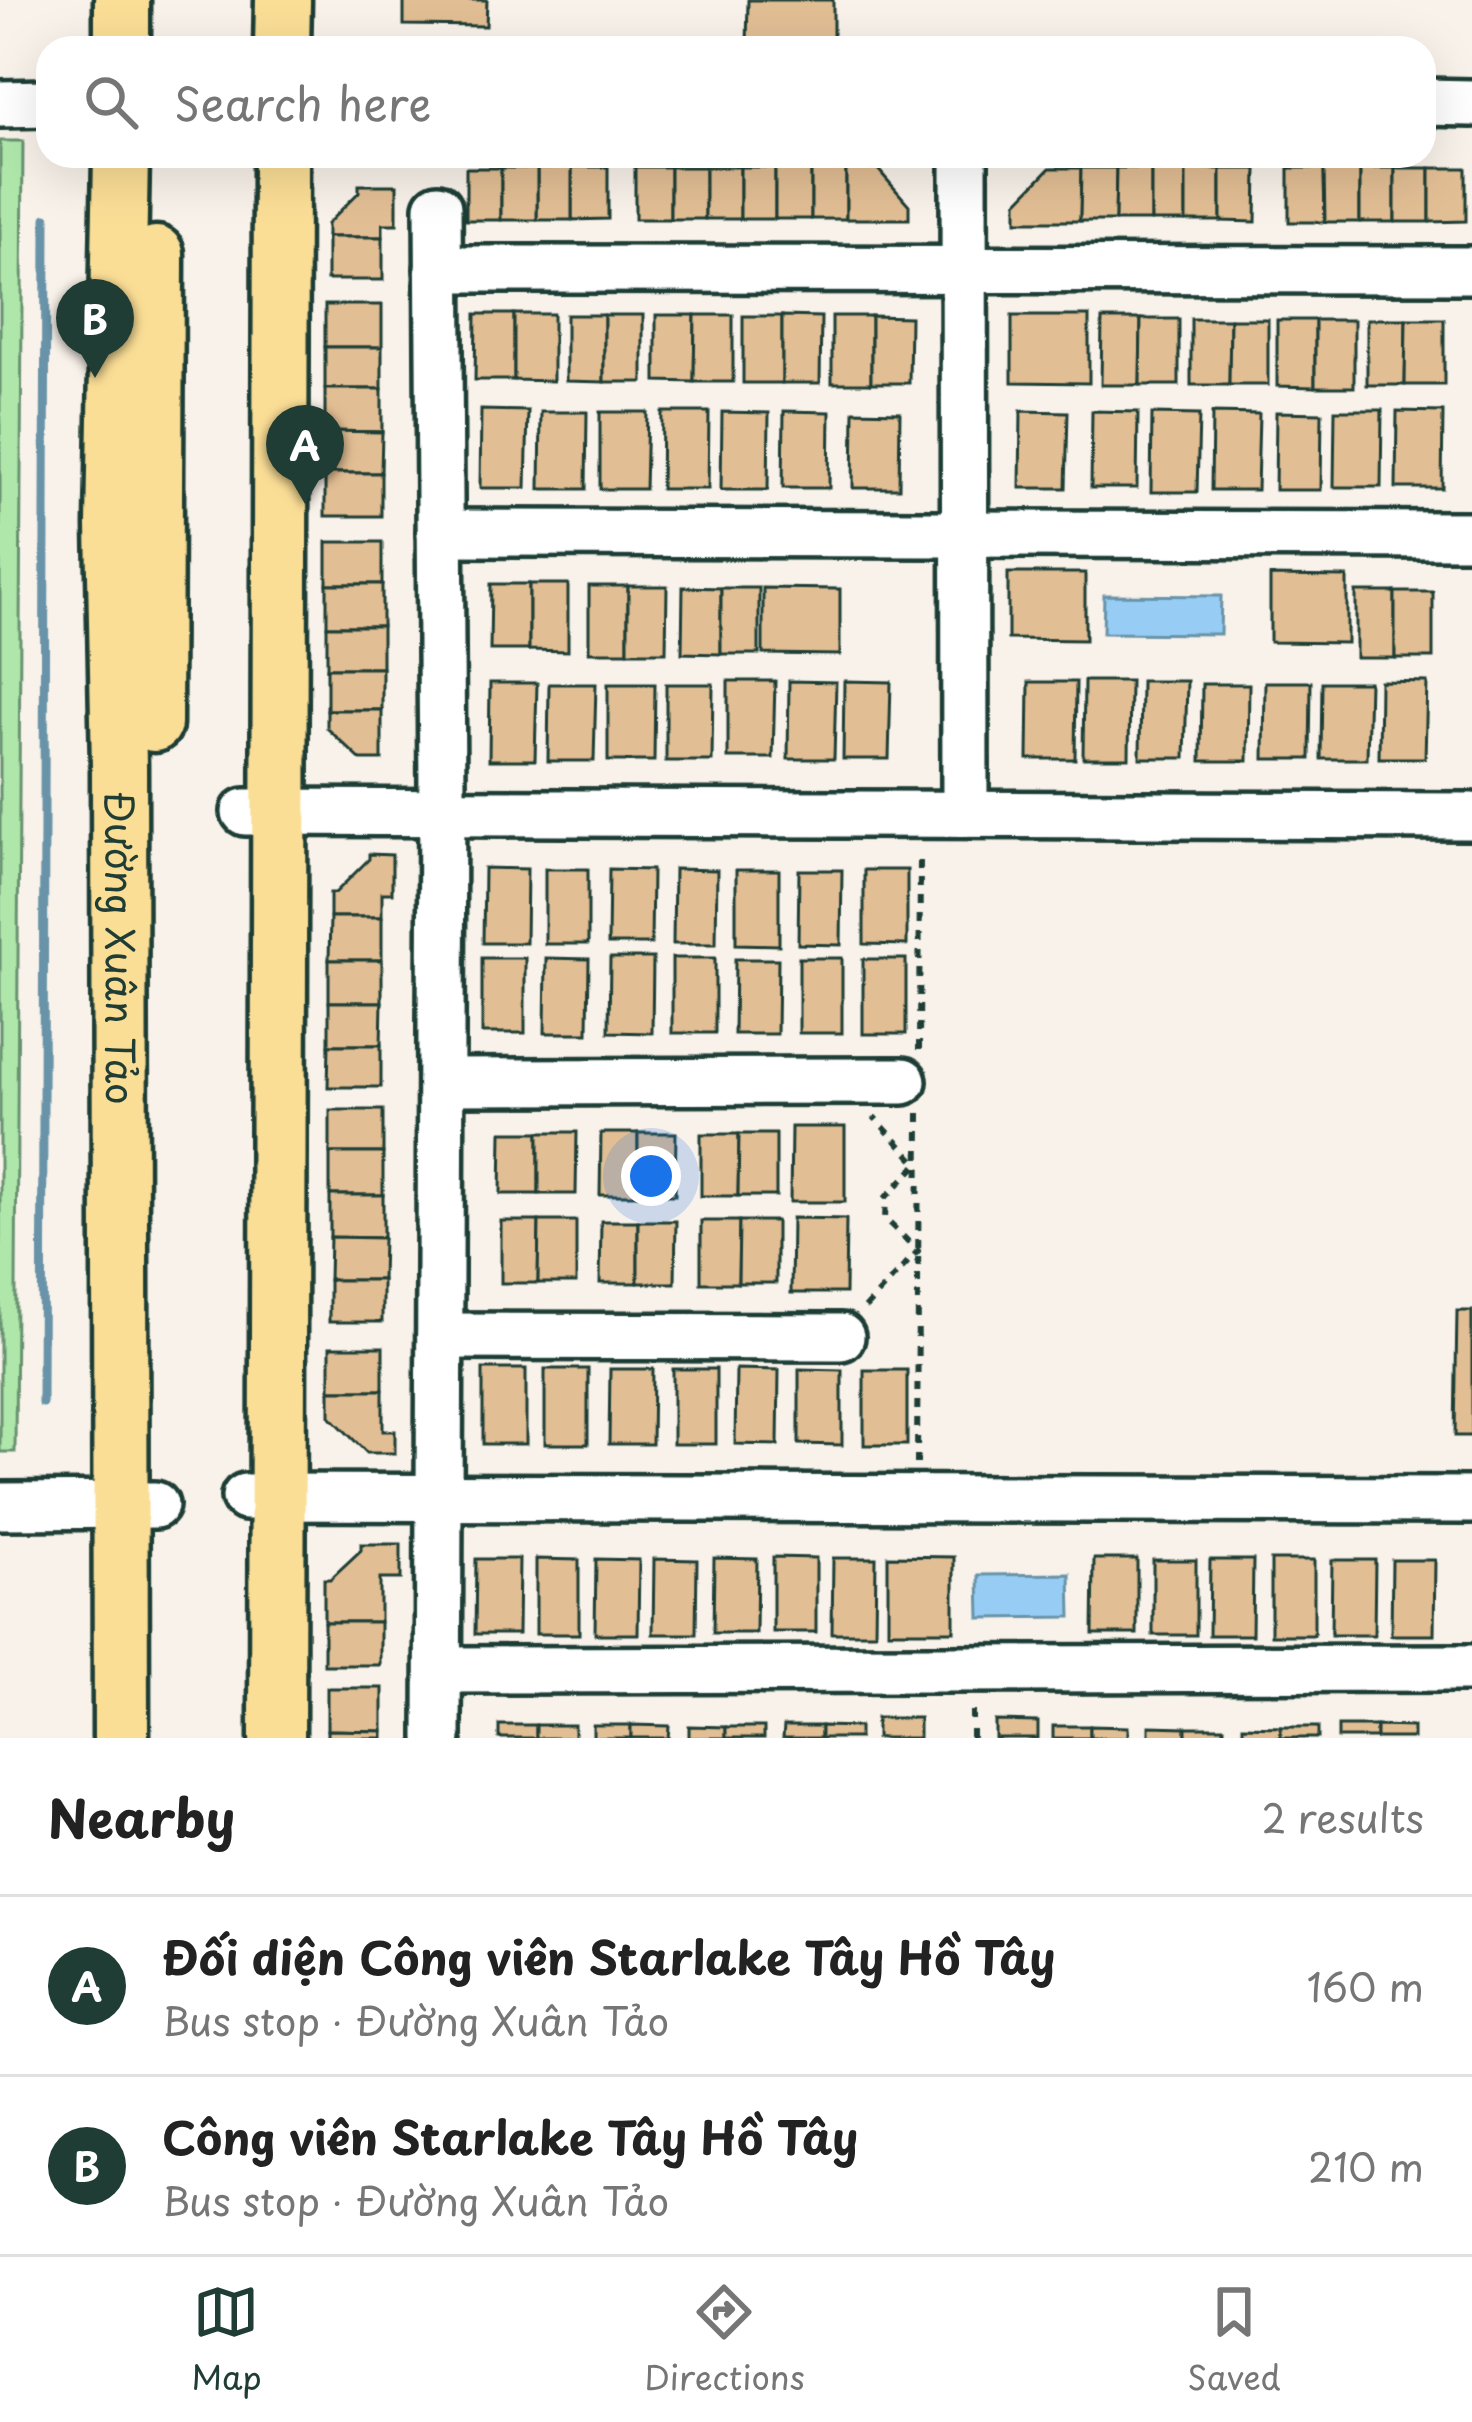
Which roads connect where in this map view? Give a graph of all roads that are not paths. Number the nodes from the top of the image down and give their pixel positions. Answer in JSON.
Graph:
{"nodes":[{"id":1,"x":122,"y":0,"type":"edge"},
{"id":2,"x":157,"y":0,"type":"edge"},
{"id":3,"x":250,"y":0,"type":"edge"},
{"id":4,"x":283,"y":0,"type":"edge"},
{"id":5,"x":122,"y":36,"type":"edge"},
{"id":6,"x":156,"y":36,"type":"edge"},
{"id":7,"x":250,"y":36,"type":"edge"},
{"id":8,"x":282,"y":36,"type":"edge"},
{"id":9,"x":1436,"y":102,"type":"edge"},
{"id":10,"x":36,"y":103,"type":"edge"},
{"id":11,"x":1472,"y":103,"type":"edge"},
{"id":12,"x":0,"y":104,"type":"edge"},
{"id":13,"x":121,"y":168,"type":"edge"},
{"id":14,"x":156,"y":168,"type":"edge"},
{"id":15,"x":249,"y":168,"type":"edge"},
{"id":16,"x":280,"y":168,"type":"edge"},
{"id":17,"x":964,"y":168,"type":"edge"},
{"id":18,"x":438,"y":207,"type":"dead end"},
{"id":19,"x":438,"y":268,"type":"junction"},
{"id":20,"x":964,"y":270,"type":"junction"},
{"id":21,"x":1472,"y":270,"type":"edge"},
{"id":22,"x":440,"y":533,"type":"junction"},
{"id":23,"x":965,"y":534,"type":"junction"},
{"id":24,"x":1472,"y":535,"type":"edge"},
{"id":25,"x":262,"y":813,"type":"junction"},
{"id":26,"x":965,"y":813,"type":"junction"},
{"id":27,"x":442,"y":814,"type":"junction"},
{"id":28,"x":1472,"y":816,"type":"edge"},
{"id":29,"x":441,"y":1082,"type":"junction"},
{"id":30,"x":914,"y":1083,"type":"road end"},
{"id":31,"x":440,"y":1336,"type":"junction"},
{"id":32,"x":841,"y":1337,"type":"road end"},
{"id":33,"x":262,"y":1498,"type":"junction"},
{"id":34,"x":440,"y":1499,"type":"junction"},
{"id":35,"x":1472,"y":1500,"type":"edge"},
{"id":36,"x":137,"y":1505,"type":"junction"},
{"id":37,"x":0,"y":1506,"type":"edge"},
{"id":38,"x":1472,"y":1668,"type":"edge"},
{"id":39,"x":439,"y":1670,"type":"junction"},
{"id":40,"x":121,"y":1738,"type":"edge"},
{"id":41,"x":154,"y":1738,"type":"edge"},
{"id":42,"x":244,"y":1738,"type":"edge"},
{"id":43,"x":277,"y":1738,"type":"edge"},
{"id":44,"x":438,"y":1738,"type":"edge"}],
"edges":[{"from":1,"to":5,"type":"main road"},
{"from":2,"to":6,"type":"main road"},
{"from":3,"to":7,"type":"main road"},
{"from":4,"to":8,"type":"main road"},
{"from":9,"to":11,"type":"street"},
{"from":10,"to":12,"type":"street"},
{"from":13,"to":36,"type":"main road","name":"Đường Xuân Tảo"},
{"from":14,"to":36,"type":"main road","name":"Đường Xuân Tảo"},
{"from":15,"to":25,"type":"main road"},
{"from":16,"to":25,"type":"main road"},
{"from":17,"to":20,"type":"street"},
{"from":18,"to":19,"type":"street"},
{"from":19,"to":20,"type":"street"},
{"from":19,"to":22,"type":"street"},
{"from":20,"to":21,"type":"street"},
{"from":20,"to":23,"type":"street"},
{"from":22,"to":23,"type":"street"},
{"from":22,"to":27,"type":"street"},
{"from":23,"to":24,"type":"street"},
{"from":23,"to":26,"type":"street"},
{"from":25,"to":27,"type":"street"},
{"from":25,"to":33,"type":"main road"},
{"from":26,"to":27,"type":"street"},
{"from":26,"to":28,"type":"street"},
{"from":27,"to":29,"type":"street"},
{"from":29,"to":30,"type":"street"},
{"from":29,"to":31,"type":"street"},
{"from":31,"to":32,"type":"street"},
{"from":31,"to":34,"type":"street"},
{"from":33,"to":34,"type":"street"},
{"from":33,"to":42,"type":"main road"},
{"from":33,"to":43,"type":"main road"},
{"from":34,"to":35,"type":"street"},
{"from":34,"to":39,"type":"street"},
{"from":36,"to":37,"type":"street"},
{"from":36,"to":40,"type":"main road","name":"Đường Xuân Tảo"},
{"from":36,"to":41,"type":"main road","name":"Đường Xuân Tảo"},
{"from":38,"to":39,"type":"street"},
{"from":39,"to":44,"type":"street"}]}
